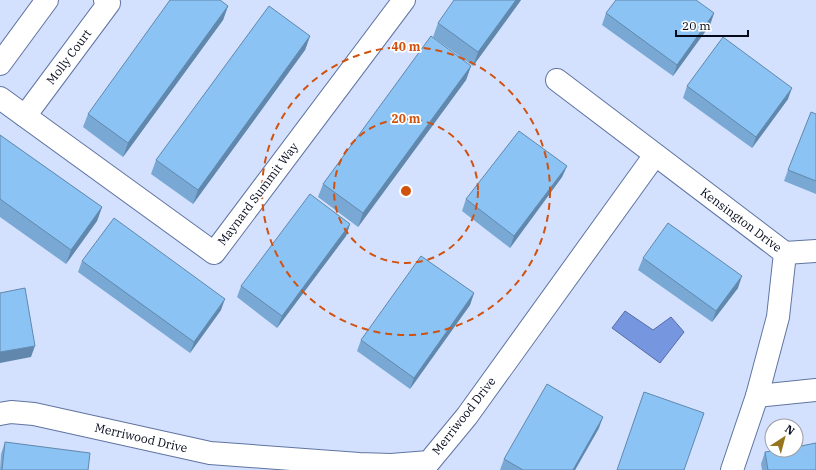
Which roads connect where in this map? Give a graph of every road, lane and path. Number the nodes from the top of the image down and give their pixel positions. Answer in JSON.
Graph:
{"nodes":[{"id":1,"x":47,"y":0,"type":"edge"},
{"id":2,"x":105,"y":0,"type":"edge"},
{"id":3,"x":404,"y":0,"type":"edge"},
{"id":4,"x":0,"y":64,"type":"edge"},
{"id":5,"x":558,"y":80,"type":"dead end"},
{"id":6,"x":0,"y":98,"type":"edge"},
{"id":7,"x":25,"y":116,"type":"junction"},
{"id":8,"x":655,"y":155,"type":"junction"},
{"id":9,"x":816,"y":251,"type":"edge"},
{"id":10,"x":785,"y":253,"type":"junction"},
{"id":11,"x":816,"y":390,"type":"edge"},
{"id":12,"x":758,"y":396,"type":"junction"},
{"id":13,"x":0,"y":414,"type":"edge"},
{"id":14,"x":732,"y":470,"type":"edge"}],
"edges":[{"from":1,"to":4,"type":"street"},
{"from":2,"to":7,"type":"street","name":"Molly Court"},
{"from":3,"to":7,"type":"street","name":"Maynard Summit Way"},
{"from":5,"to":8,"type":"street","name":"Kensington Drive"},
{"from":6,"to":7,"type":"street","name":"Maynard Summit Way"},
{"from":8,"to":10,"type":"street","name":"Kensington Drive"},
{"from":8,"to":13,"type":"street","name":"Merriwood Drive"},
{"from":9,"to":10,"type":"street"},
{"from":10,"to":12,"type":"street","name":"Kensington Drive"},
{"from":11,"to":12,"type":"street"},
{"from":12,"to":14,"type":"street","name":"Kensington Drive"}]}
